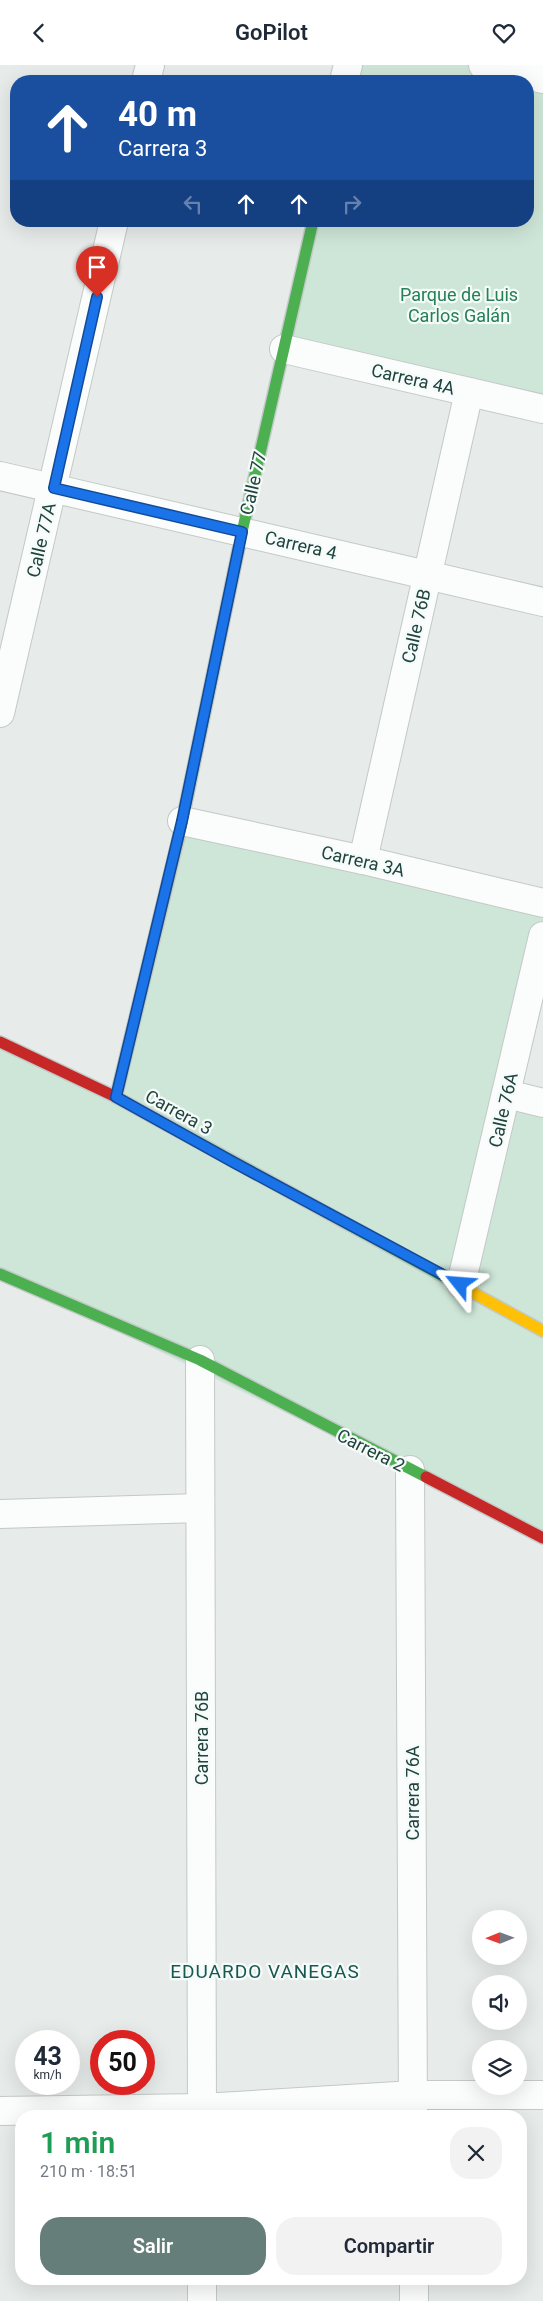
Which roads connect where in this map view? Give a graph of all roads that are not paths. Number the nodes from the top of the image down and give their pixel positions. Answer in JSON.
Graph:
{"nodes":[{"id":1,"x":482,"y":65,"type":"edge"},
{"id":2,"x":526,"y":75,"type":"edge"},
{"id":3,"x":113,"y":227,"type":"edge"},
{"id":4,"x":312,"y":227,"type":"edge"},
{"id":5,"x":284,"y":349,"type":"junction"},
{"id":6,"x":469,"y":391,"type":"junction"},
{"id":7,"x":543,"y":409,"type":"edge"},
{"id":8,"x":0,"y":476,"type":"edge"},
{"id":9,"x":54,"y":488,"type":"junction"},
{"id":10,"x":242,"y":532,"type":"junction"},
{"id":11,"x":428,"y":575,"type":"junction"},
{"id":12,"x":543,"y":602,"type":"edge"},
{"id":13,"x":0,"y":713,"type":"edge"},
{"id":14,"x":182,"y":821,"type":"junction"},
{"id":15,"x":363,"y":860,"type":"junction"},
{"id":16,"x":543,"y":903,"type":"edge"},
{"id":17,"x":543,"y":936,"type":"edge"},
{"id":18,"x":0,"y":1041,"type":"edge"},
{"id":19,"x":507,"y":1094,"type":"junction"},
{"id":20,"x":116,"y":1097,"type":"junction"},
{"id":21,"x":543,"y":1103,"type":"edge"},
{"id":22,"x":0,"y":1274,"type":"edge"},
{"id":23,"x":460,"y":1284,"type":"junction"},
{"id":24,"x":543,"y":1331,"type":"edge"},
{"id":25,"x":200,"y":1361,"type":"junction"},
{"id":26,"x":410,"y":1470,"type":"junction"},
{"id":27,"x":200,"y":1508,"type":"junction"},
{"id":28,"x":0,"y":1515,"type":"edge"},
{"id":29,"x":543,"y":1538,"type":"edge"},
{"id":30,"x":543,"y":2095,"type":"edge"},
{"id":31,"x":413,"y":2106,"type":"edge"},
{"id":32,"x":202,"y":2110,"type":"edge"},
{"id":33,"x":272,"y":2110,"type":"edge"},
{"id":34,"x":0,"y":2111,"type":"edge"},
{"id":35,"x":15,"y":2111,"type":"edge"},
{"id":36,"x":202,"y":2285,"type":"edge"},
{"id":37,"x":414,"y":2285,"type":"edge"},
{"id":38,"x":202,"y":2301,"type":"edge"},
{"id":39,"x":414,"y":2301,"type":"edge"}],
"edges":[{"from":1,"to":2,"type":"street"},
{"from":3,"to":9,"type":"street","name":"Calle 77A"},
{"from":4,"to":5,"type":"main road","name":"Calle 77"},
{"from":5,"to":6,"type":"street","name":"Carrera 4A"},
{"from":5,"to":10,"type":"main road","name":"Calle 77"},
{"from":6,"to":7,"type":"street","name":"Carrera 4A"},
{"from":6,"to":11,"type":"street","name":"Calle 76B"},
{"from":8,"to":9,"type":"street","name":"Carrera 4"},
{"from":9,"to":10,"type":"street","name":"Carrera 4"},
{"from":9,"to":13,"type":"street","name":"Calle 77A"},
{"from":10,"to":11,"type":"street","name":"Carrera 4"},
{"from":10,"to":14,"type":"main road","name":"Calle 77"},
{"from":11,"to":12,"type":"street","name":"Carrera 4"},
{"from":11,"to":15,"type":"street","name":"Calle 76B"},
{"from":14,"to":15,"type":"street","name":"Carrera 3A"},
{"from":14,"to":20,"type":"main road","name":"Calle 77"},
{"from":15,"to":16,"type":"street","name":"Carrera 3A"},
{"from":17,"to":19,"type":"street","name":"Calle 76A"},
{"from":18,"to":20,"type":"main road","name":"Carrera 3"},
{"from":19,"to":21,"type":"street"},
{"from":19,"to":23,"type":"street","name":"Calle 76A"},
{"from":20,"to":23,"type":"main road","name":"Carrera 3"},
{"from":22,"to":25,"type":"main road"},
{"from":23,"to":24,"type":"main road"},
{"from":25,"to":26,"type":"main road","name":"Carrera 2"},
{"from":25,"to":27,"type":"street","name":"Carrera 76B"},
{"from":26,"to":29,"type":"main road","name":"Carrera 2"},
{"from":26,"to":31,"type":"street","name":"Carrera 76A"},
{"from":27,"to":28,"type":"street"},
{"from":27,"to":32,"type":"street","name":"Carrera 76B"},
{"from":30,"to":31,"type":"street"},
{"from":31,"to":33,"type":"street"},
{"from":34,"to":35,"type":"street"},
{"from":36,"to":38,"type":"street"},
{"from":37,"to":39,"type":"street"}]}
